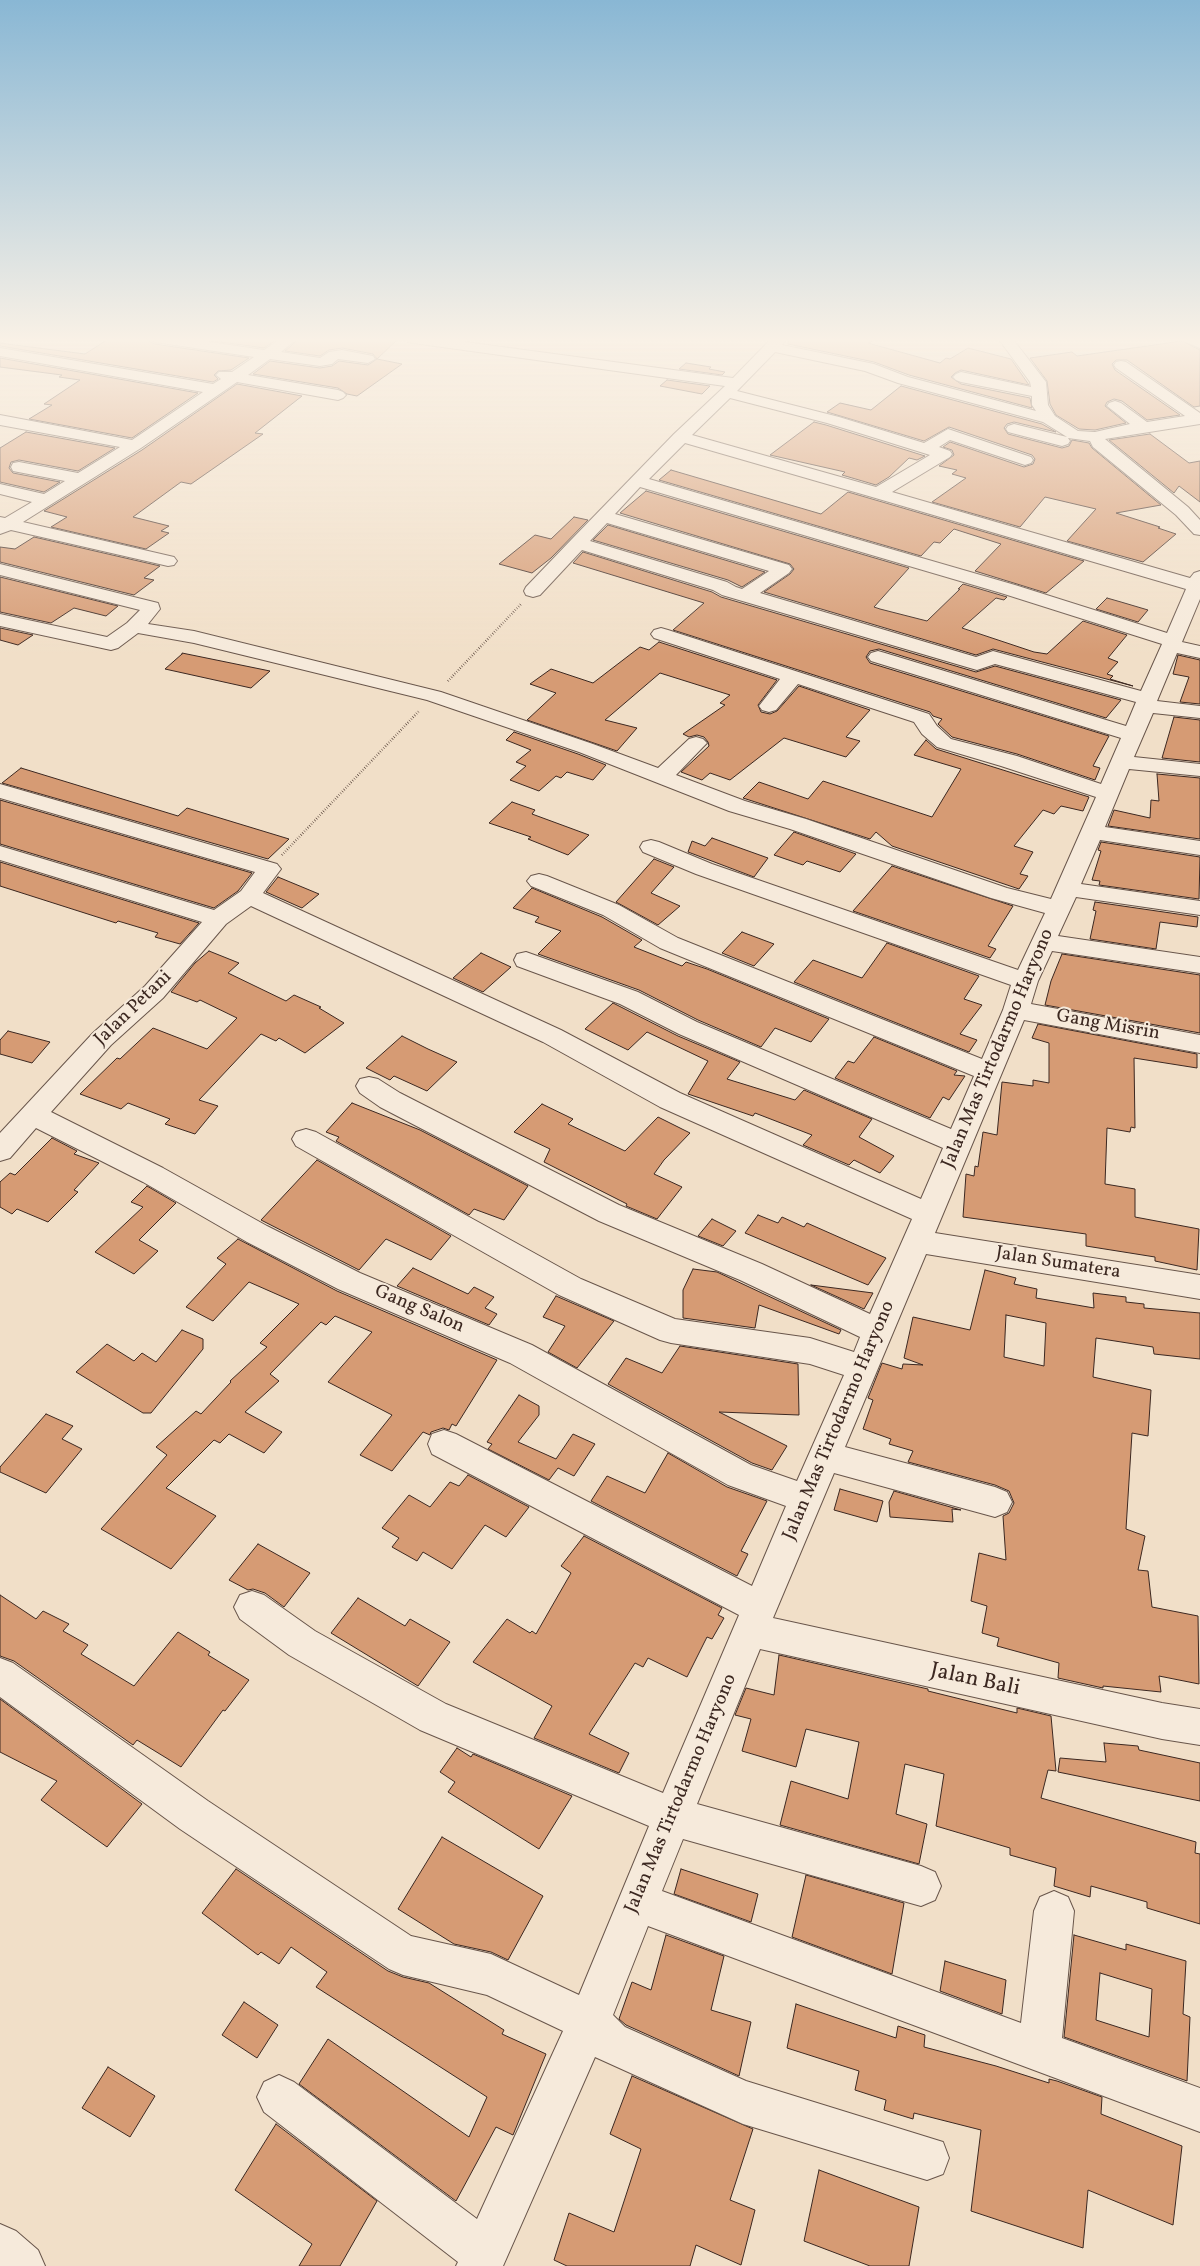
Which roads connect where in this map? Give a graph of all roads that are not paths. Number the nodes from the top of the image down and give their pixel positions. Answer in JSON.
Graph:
{"nodes":[{"id":1,"x":61,"y":444,"type":"edge"},
{"id":2,"x":135,"y":444,"type":"edge"},
{"id":3,"x":674,"y":444,"type":"edge"},
{"id":4,"x":703,"y":444,"type":"edge"},
{"id":5,"x":913,"y":444,"type":"edge"},
{"id":6,"x":933,"y":444,"type":"edge"},
{"id":7,"x":977,"y":444,"type":"edge"},
{"id":8,"x":1057,"y":444,"type":"edge"},
{"id":9,"x":1099,"y":444,"type":"edge"},
{"id":10,"x":927,"y":448,"type":"junction"},
{"id":11,"x":120,"y":454,"type":"junction"},
{"id":12,"x":1025,"y":460,"type":"junction"},
{"id":13,"x":19,"y":467,"type":"dead end"},
{"id":14,"x":1006,"y":472,"type":"dead end"},
{"id":15,"x":80,"y":479,"type":"junction"},
{"id":16,"x":637,"y":481,"type":"junction"},
{"id":17,"x":0,"y":489,"type":"edge"},
{"id":18,"x":878,"y":494,"type":"junction"},
{"id":19,"x":48,"y":500,"type":"junction"},
{"id":20,"x":604,"y":516,"type":"junction"},
{"id":21,"x":2,"y":525,"type":"edge"},
{"id":22,"x":1200,"y":530,"type":"edge"},
{"id":23,"x":578,"y":543,"type":"junction"},
{"id":24,"x":168,"y":562,"type":"dead end"},
{"id":25,"x":0,"y":569,"type":"edge"},
{"id":26,"x":1198,"y":581,"type":"edge"},
{"id":27,"x":533,"y":591,"type":"road end"},
{"id":28,"x":745,"y":595,"type":"junction"},
{"id":29,"x":0,"y":620,"type":"edge"},
{"id":30,"x":134,"y":628,"type":"junction"},
{"id":31,"x":661,"y":634,"type":"dead end"},
{"id":32,"x":1181,"y":646,"type":"edge"},
{"id":33,"x":878,"y":657,"type":"dead end"},
{"id":34,"x":792,"y":676,"type":"junction"},
{"id":35,"x":1146,"y":702,"type":"junction"},
{"id":36,"x":769,"y":706,"type":"dead end"},
{"id":37,"x":1200,"y":712,"type":"edge"},
{"id":38,"x":696,"y":743,"type":"dead end"},
{"id":39,"x":1127,"y":748,"type":"junction"},
{"id":40,"x":1200,"y":770,"type":"edge"},
{"id":41,"x":662,"y":776,"type":"junction"},
{"id":42,"x":0,"y":791,"type":"edge"},
{"id":43,"x":1108,"y":794,"type":"junction"},
{"id":44,"x":1091,"y":832,"type":"junction"},
{"id":45,"x":651,"y":847,"type":"dead end"},
{"id":46,"x":1200,"y":848,"type":"edge"},
{"id":47,"x":0,"y":853,"type":"edge"},
{"id":48,"x":539,"y":881,"type":"dead end"},
{"id":49,"x":249,"y":896,"type":"junction"},
{"id":50,"x":1063,"y":899,"type":"junction"},
{"id":51,"x":1200,"y":908,"type":"edge"},
{"id":52,"x":218,"y":919,"type":"junction"},
{"id":53,"x":1045,"y":942,"type":"junction"},
{"id":54,"x":526,"y":960,"type":"dead end"},
{"id":55,"x":1200,"y":965,"type":"edge"},
{"id":56,"x":1020,"y":995,"type":"junction"},
{"id":57,"x":1200,"y":1044,"type":"edge"},
{"id":58,"x":989,"y":1072,"type":"junction"},
{"id":59,"x":368,"y":1086,"type":"dead end"},
{"id":60,"x":33,"y":1115,"type":"junction"},
{"id":61,"x":306,"y":1139,"type":"dead end"},
{"id":62,"x":958,"y":1143,"type":"junction"},
{"id":63,"x":0,"y":1151,"type":"edge"},
{"id":64,"x":922,"y":1228,"type":"junction"},
{"id":65,"x":1200,"y":1287,"type":"edge"},
{"id":66,"x":878,"y":1331,"type":"junction"},
{"id":67,"x":862,"y":1368,"type":"junction"},
{"id":68,"x":444,"y":1444,"type":"dead end"},
{"id":69,"x":825,"y":1456,"type":"junction"},
{"id":70,"x":807,"y":1499,"type":"junction"},
{"id":71,"x":995,"y":1502,"type":"dead end"},
{"id":72,"x":252,"y":1606,"type":"dead end"},
{"id":73,"x":755,"y":1619,"type":"junction"},
{"id":74,"x":0,"y":1675,"type":"edge"},
{"id":75,"x":1200,"y":1727,"type":"edge"},
{"id":76,"x":673,"y":1817,"type":"junction"},
{"id":77,"x":921,"y":1886,"type":"dead end"},
{"id":78,"x":637,"y":1902,"type":"junction"},
{"id":79,"x":1054,"y":1911,"type":"dead end"},
{"id":80,"x":589,"y":2022,"type":"junction"},
{"id":81,"x":1039,"y":2051,"type":"junction"},
{"id":82,"x":279,"y":2097,"type":"dead end"},
{"id":83,"x":1200,"y":2110,"type":"edge"},
{"id":84,"x":927,"y":2158,"type":"dead end"},
{"id":85,"x":0,"y":2247,"type":"edge"},
{"id":86,"x":481,"y":2259,"type":"edge"},
{"id":87,"x":22,"y":2266,"type":"edge"}],
"edges":[{"from":1,"to":11,"type":"street"},
{"from":2,"to":11,"type":"street"},
{"from":3,"to":16,"type":"street"},
{"from":4,"to":18,"type":"street"},
{"from":5,"to":10,"type":"street"},
{"from":6,"to":10,"type":"street"},
{"from":7,"to":12,"type":"street"},
{"from":8,"to":12,"type":"street"},
{"from":9,"to":22,"type":"street"},
{"from":10,"to":18,"type":"street"},
{"from":11,"to":15,"type":"street"},
{"from":12,"to":14,"type":"street"},
{"from":13,"to":15,"type":"street"},
{"from":15,"to":19,"type":"street"},
{"from":16,"to":20,"type":"street"},
{"from":16,"to":32,"type":"street"},
{"from":17,"to":19,"type":"street"},
{"from":18,"to":26,"type":"street"},
{"from":19,"to":21,"type":"street"},
{"from":20,"to":23,"type":"street"},
{"from":20,"to":28,"type":"street"},
{"from":21,"to":24,"type":"street"},
{"from":23,"to":27,"type":"street"},
{"from":23,"to":28,"type":"street"},
{"from":25,"to":30,"type":"street"},
{"from":26,"to":32,"type":"street","name":"Jalan Mas Tirtodarmo Haryono"},
{"from":28,"to":35,"type":"street"},
{"from":29,"to":30,"type":"street"},
{"from":30,"to":41,"type":"street"},
{"from":31,"to":34,"type":"street"},
{"from":32,"to":35,"type":"street","name":"Jalan Mas Tirtodarmo Haryono"},
{"from":33,"to":39,"type":"street"},
{"from":34,"to":36,"type":"street"},
{"from":34,"to":43,"type":"street"},
{"from":35,"to":37,"type":"street"},
{"from":35,"to":39,"type":"street","name":"Jalan Mas Tirtodarmo Haryono"},
{"from":38,"to":41,"type":"street"},
{"from":39,"to":40,"type":"street"},
{"from":39,"to":43,"type":"street","name":"Jalan Mas Tirtodarmo Haryono"},
{"from":41,"to":50,"type":"street"},
{"from":42,"to":49,"type":"street","name":"Jalan Petani"},
{"from":43,"to":44,"type":"street","name":"Jalan Mas Tirtodarmo Haryono"},
{"from":44,"to":46,"type":"street"},
{"from":44,"to":50,"type":"street","name":"Jalan Mas Tirtodarmo Haryono"},
{"from":45,"to":56,"type":"street","name":"Gang Misrin"},
{"from":47,"to":52,"type":"street"},
{"from":48,"to":58,"type":"street"},
{"from":49,"to":52,"type":"street","name":"Jalan Petani"},
{"from":49,"to":64,"type":"street","name":"Jalan Sumatera"},
{"from":50,"to":51,"type":"street"},
{"from":50,"to":53,"type":"street","name":"Jalan Mas Tirtodarmo Haryono"},
{"from":52,"to":60,"type":"street","name":"Jalan Petani"},
{"from":53,"to":55,"type":"street"},
{"from":53,"to":56,"type":"street","name":"Jalan Mas Tirtodarmo Haryono"},
{"from":54,"to":62,"type":"street"},
{"from":56,"to":57,"type":"street","name":"Gang Misrin"},
{"from":56,"to":58,"type":"street","name":"Jalan Mas Tirtodarmo Haryono"},
{"from":58,"to":62,"type":"street","name":"Jalan Mas Tirtodarmo Haryono"},
{"from":59,"to":66,"type":"street"},
{"from":60,"to":63,"type":"street","name":"Jalan Petani"},
{"from":60,"to":70,"type":"street","name":"Gang Salon"},
{"from":61,"to":67,"type":"street"},
{"from":62,"to":64,"type":"street","name":"Jalan Mas Tirtodarmo Haryono"},
{"from":64,"to":65,"type":"street","name":"Jalan Sumatera"},
{"from":64,"to":66,"type":"street","name":"Jalan Mas Tirtodarmo Haryono"},
{"from":66,"to":67,"type":"street","name":"Jalan Mas Tirtodarmo Haryono"},
{"from":67,"to":69,"type":"street","name":"Jalan Mas Tirtodarmo Haryono"},
{"from":68,"to":73,"type":"street","name":"Jalan Bali"},
{"from":69,"to":70,"type":"street","name":"Jalan Mas Tirtodarmo Haryono"},
{"from":69,"to":71,"type":"street"},
{"from":70,"to":73,"type":"street","name":"Jalan Mas Tirtodarmo Haryono"},
{"from":72,"to":76,"type":"street"},
{"from":73,"to":75,"type":"street","name":"Jalan Bali"},
{"from":73,"to":76,"type":"street","name":"Jalan Mas Tirtodarmo Haryono"},
{"from":74,"to":80,"type":"street"},
{"from":76,"to":77,"type":"street"},
{"from":76,"to":78,"type":"street","name":"Jalan Mas Tirtodarmo Haryono"},
{"from":78,"to":80,"type":"street","name":"Jalan Mas Tirtodarmo Haryono"},
{"from":78,"to":81,"type":"street"},
{"from":79,"to":81,"type":"street"},
{"from":80,"to":84,"type":"street"},
{"from":80,"to":86,"type":"street","name":"Jalan Mas Tirtodarmo Haryono"},
{"from":81,"to":83,"type":"street"},
{"from":82,"to":86,"type":"street"},
{"from":85,"to":87,"type":"street"}]}
